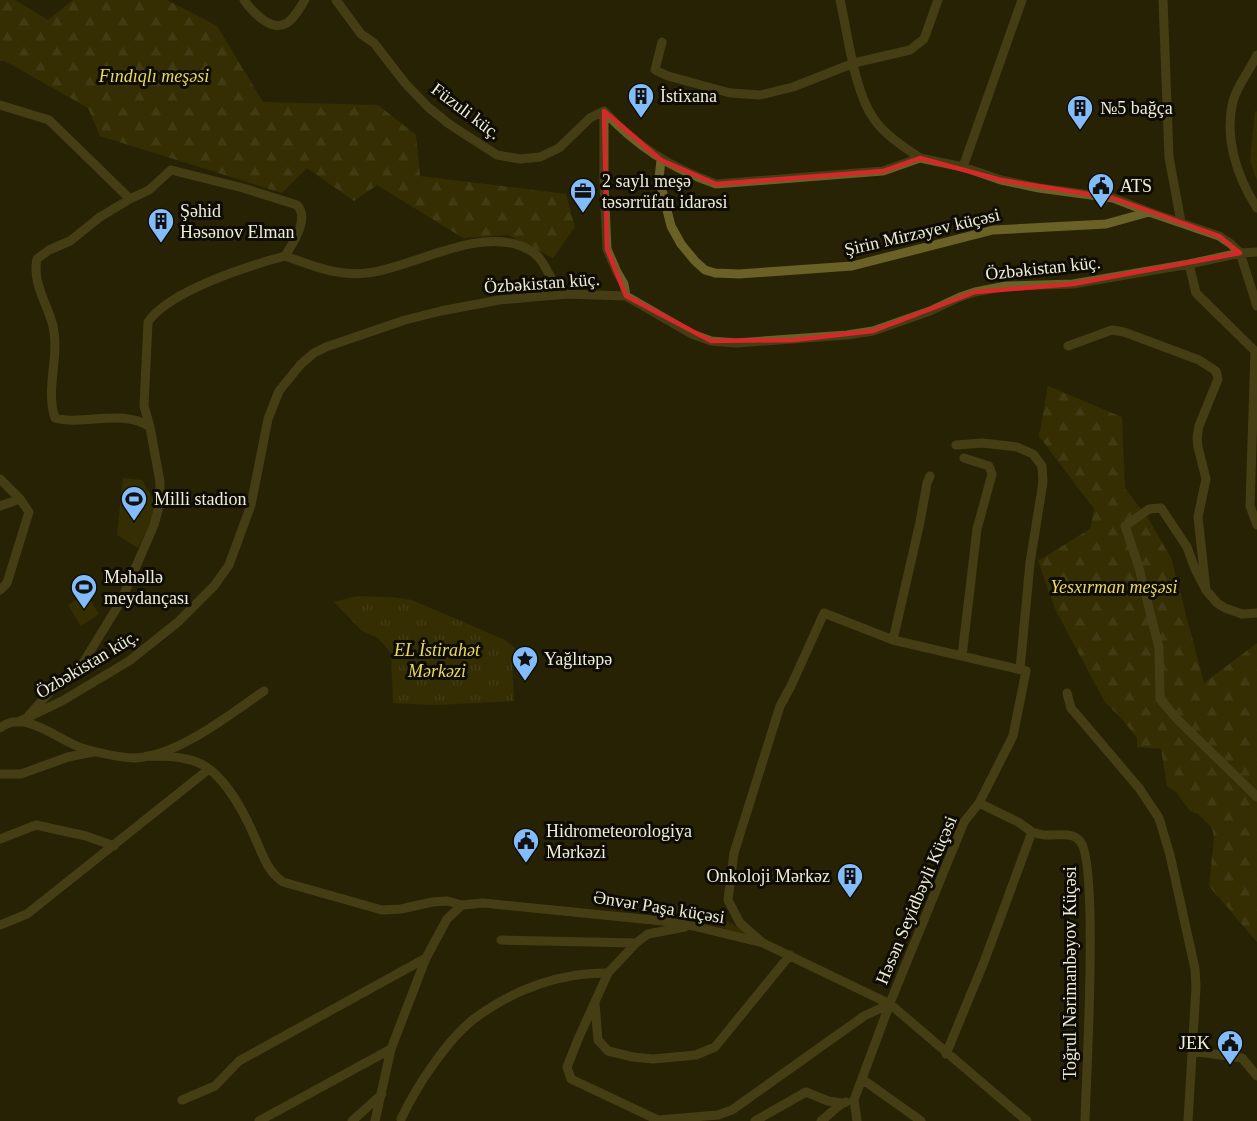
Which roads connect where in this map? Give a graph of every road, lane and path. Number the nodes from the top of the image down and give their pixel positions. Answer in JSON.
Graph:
{"nodes":[{"id":1,"x":244,"y":0,"type":"edge"},
{"id":2,"x":305,"y":0,"type":"edge"},
{"id":3,"x":336,"y":0,"type":"edge"},
{"id":4,"x":840,"y":0,"type":"edge"},
{"id":5,"x":938,"y":0,"type":"edge"},
{"id":6,"x":1022,"y":0,"type":"edge"},
{"id":7,"x":1163,"y":0,"type":"edge"},
{"id":8,"x":662,"y":42,"type":"dead end"},
{"id":9,"x":1257,"y":55,"type":"edge"},
{"id":10,"x":854,"y":63,"type":"junction"},
{"id":11,"x":1257,"y":75,"type":"edge"},
{"id":12,"x":1246,"y":77,"type":"junction"},
{"id":13,"x":0,"y":105,"type":"edge"},
{"id":14,"x":604,"y":111,"type":"junction"},
{"id":15,"x":920,"y":158,"type":"junction"},
{"id":16,"x":661,"y":160,"type":"junction"},
{"id":17,"x":963,"y":167,"type":"junction"},
{"id":18,"x":130,"y":199,"type":"junction"},
{"id":19,"x":1257,"y":208,"type":"edge"},
{"id":20,"x":1149,"y":212,"type":"junction"},
{"id":21,"x":1181,"y":222,"type":"junction"},
{"id":22,"x":1257,"y":252,"type":"edge"},
{"id":23,"x":1240,"y":253,"type":"junction"},
{"id":24,"x":285,"y":256,"type":"junction"},
{"id":25,"x":1189,"y":264,"type":"junction"},
{"id":26,"x":567,"y":294,"type":"junction"},
{"id":27,"x":626,"y":296,"type":"junction"},
{"id":28,"x":1257,"y":306,"type":"edge"},
{"id":29,"x":1068,"y":346,"type":"dead end"},
{"id":30,"x":1256,"y":350,"type":"edge"},
{"id":31,"x":150,"y":427,"type":"junction"},
{"id":32,"x":956,"y":445,"type":"dead end"},
{"id":33,"x":964,"y":458,"type":"dead end"},
{"id":34,"x":930,"y":476,"type":"dead end"},
{"id":35,"x":0,"y":479,"type":"edge"},
{"id":36,"x":20,"y":499,"type":"junction"},
{"id":37,"x":0,"y":506,"type":"edge"},
{"id":38,"x":1257,"y":525,"type":"edge"},
{"id":39,"x":1206,"y":590,"type":"junction"},
{"id":40,"x":0,"y":591,"type":"edge"},
{"id":41,"x":1257,"y":613,"type":"edge"},
{"id":42,"x":893,"y":640,"type":"junction"},
{"id":43,"x":962,"y":656,"type":"junction"},
{"id":44,"x":1020,"y":669,"type":"junction"},
{"id":45,"x":264,"y":691,"type":"dead end"},
{"id":46,"x":1067,"y":693,"type":"dead end"},
{"id":47,"x":23,"y":719,"type":"junction"},
{"id":48,"x":0,"y":728,"type":"edge"},
{"id":49,"x":98,"y":752,"type":"junction"},
{"id":50,"x":147,"y":756,"type":"junction"},
{"id":51,"x":209,"y":769,"type":"junction"},
{"id":52,"x":0,"y":774,"type":"edge"},
{"id":53,"x":1257,"y":797,"type":"edge"},
{"id":54,"x":979,"y":803,"type":"junction"},
{"id":55,"x":1032,"y":832,"type":"junction"},
{"id":56,"x":0,"y":839,"type":"edge"},
{"id":57,"x":114,"y":846,"type":"junction"},
{"id":58,"x":462,"y":905,"type":"junction"},
{"id":59,"x":0,"y":925,"type":"edge"},
{"id":60,"x":693,"y":926,"type":"junction"},
{"id":61,"x":501,"y":940,"type":"dead end"},
{"id":62,"x":636,"y":942,"type":"junction"},
{"id":63,"x":763,"y":943,"type":"junction"},
{"id":64,"x":790,"y":955,"type":"junction"},
{"id":65,"x":426,"y":958,"type":"junction"},
{"id":66,"x":608,"y":973,"type":"junction"},
{"id":67,"x":594,"y":1003,"type":"junction"},
{"id":68,"x":890,"y":1004,"type":"junction"},
{"id":69,"x":392,"y":1049,"type":"junction"},
{"id":70,"x":1192,"y":1051,"type":"junction"},
{"id":71,"x":946,"y":1054,"type":"junction"},
{"id":72,"x":1257,"y":1076,"type":"edge"},
{"id":73,"x":862,"y":1079,"type":"junction"},
{"id":74,"x":382,"y":1094,"type":"junction"},
{"id":75,"x":182,"y":1100,"type":"dead end"},
{"id":76,"x":854,"y":1100,"type":"junction"},
{"id":77,"x":842,"y":1103,"type":"junction"},
{"id":78,"x":269,"y":1118,"type":"edge"},
{"id":79,"x":1018,"y":1118,"type":"edge"},
{"id":80,"x":401,"y":1119,"type":"dead end"},
{"id":81,"x":259,"y":1121,"type":"edge"},
{"id":82,"x":352,"y":1121,"type":"edge"},
{"id":83,"x":375,"y":1121,"type":"edge"},
{"id":84,"x":755,"y":1121,"type":"edge"},
{"id":85,"x":821,"y":1121,"type":"edge"},
{"id":86,"x":857,"y":1121,"type":"edge"},
{"id":87,"x":921,"y":1121,"type":"edge"},
{"id":88,"x":1027,"y":1121,"type":"edge"},
{"id":89,"x":1085,"y":1121,"type":"edge"},
{"id":90,"x":1188,"y":1121,"type":"edge"}],
"edges":[{"from":1,"to":2,"type":"street"},
{"from":3,"to":14,"type":"street","name":"Füzuli küç."},
{"from":4,"to":10,"type":"street"},
{"from":5,"to":10,"type":"street"},
{"from":6,"to":17,"type":"street"},
{"from":7,"to":21,"type":"street"},
{"from":8,"to":10,"type":"street"},
{"from":9,"to":12,"type":"street"},
{"from":10,"to":15,"type":"street"},
{"from":11,"to":12,"type":"street"},
{"from":12,"to":19,"type":"street"},
{"from":13,"to":18,"type":"street"},
{"from":14,"to":16,"type":"street"},
{"from":14,"to":27,"type":"street"},
{"from":15,"to":16,"type":"street"},
{"from":15,"to":17,"type":"street"},
{"from":16,"to":20,"type":"street","name":"Şirin Mirzəyev küçəsi"},
{"from":17,"to":20,"type":"street"},
{"from":18,"to":24,"type":"street"},
{"from":18,"to":31,"type":"street"},
{"from":20,"to":21,"type":"street"},
{"from":21,"to":23,"type":"street"},
{"from":22,"to":23,"type":"street","name":"Özbəkistan küç."},
{"from":23,"to":25,"type":"street","name":"Özbəkistan küç."},
{"from":23,"to":28,"type":"street"},
{"from":24,"to":26,"type":"street"},
{"from":24,"to":31,"type":"street"},
{"from":25,"to":27,"type":"street","name":"Özbəkistan küç."},
{"from":25,"to":30,"type":"street"},
{"from":26,"to":27,"type":"street","name":"Özbəkistan küç."},
{"from":26,"to":47,"type":"street","name":"Özbəkistan küç."},
{"from":29,"to":39,"type":"street"},
{"from":30,"to":38,"type":"street"},
{"from":31,"to":47,"type":"street"},
{"from":32,"to":44,"type":"street"},
{"from":33,"to":43,"type":"street"},
{"from":34,"to":42,"type":"street"},
{"from":35,"to":36,"type":"street"},
{"from":36,"to":37,"type":"street"},
{"from":36,"to":40,"type":"street"},
{"from":39,"to":41,"type":"street"},
{"from":39,"to":53,"type":"street"},
{"from":42,"to":43,"type":"street"},
{"from":42,"to":63,"type":"street"},
{"from":43,"to":44,"type":"street"},
{"from":44,"to":54,"type":"street","name":"Həsən Seyidbəyli Küçəsi"},
{"from":45,"to":50,"type":"street"},
{"from":46,"to":70,"type":"street"},
{"from":47,"to":48,"type":"street","name":"Özbəkistan küç."},
{"from":47,"to":49,"type":"street"},
{"from":49,"to":50,"type":"street"},
{"from":49,"to":52,"type":"street"},
{"from":50,"to":51,"type":"street"},
{"from":51,"to":57,"type":"street"},
{"from":51,"to":58,"type":"street","name":"Ənvər Paşa küçəsi"},
{"from":54,"to":55,"type":"street","name":"Toğrul Nərimanbəyov Küçəsi"},
{"from":54,"to":68,"type":"street","name":"Həsən Seyidbəyli Küçəsi"},
{"from":55,"to":71,"type":"street"},
{"from":55,"to":89,"type":"street","name":"Toğrul Nərimanbəyov Küçəsi"},
{"from":56,"to":57,"type":"street"},
{"from":57,"to":59,"type":"street"},
{"from":58,"to":60,"type":"street","name":"Ənvər Paşa küçəsi"},
{"from":58,"to":65,"type":"street"},
{"from":60,"to":62,"type":"street"},
{"from":60,"to":63,"type":"street","name":"Ənvər Paşa küçəsi"},
{"from":61,"to":62,"type":"street"},
{"from":62,"to":66,"type":"street"},
{"from":63,"to":64,"type":"street","name":"Ənvər Paşa küçəsi"},
{"from":64,"to":67,"type":"street"},
{"from":64,"to":68,"type":"street","name":"Ənvər Paşa küçəsi"},
{"from":65,"to":69,"type":"street"},
{"from":65,"to":75,"type":"street"},
{"from":66,"to":67,"type":"street"},
{"from":66,"to":80,"type":"street"},
{"from":67,"to":68,"type":"street"},
{"from":68,"to":71,"type":"street","name":"Ənvər Paşa küçəsi"},
{"from":68,"to":73,"type":"street","name":"Həsən Seyidbəyli Küçəsi"},
{"from":69,"to":74,"type":"street"},
{"from":69,"to":78,"type":"street"},
{"from":70,"to":72,"type":"street"},
{"from":70,"to":90,"type":"street"},
{"from":71,"to":79,"type":"street","name":"Ənvər Paşa küçəsi"},
{"from":73,"to":76,"type":"street","name":"Həsən Seyidbəyli Küçəsi"},
{"from":73,"to":87,"type":"street"},
{"from":74,"to":82,"type":"street"},
{"from":74,"to":83,"type":"street"},
{"from":76,"to":77,"type":"street"},
{"from":76,"to":86,"type":"street"},
{"from":77,"to":84,"type":"street"},
{"from":77,"to":85,"type":"street"},
{"from":78,"to":81,"type":"street"},
{"from":79,"to":88,"type":"street","name":"Ənvər Paşa küçəsi"}]}
